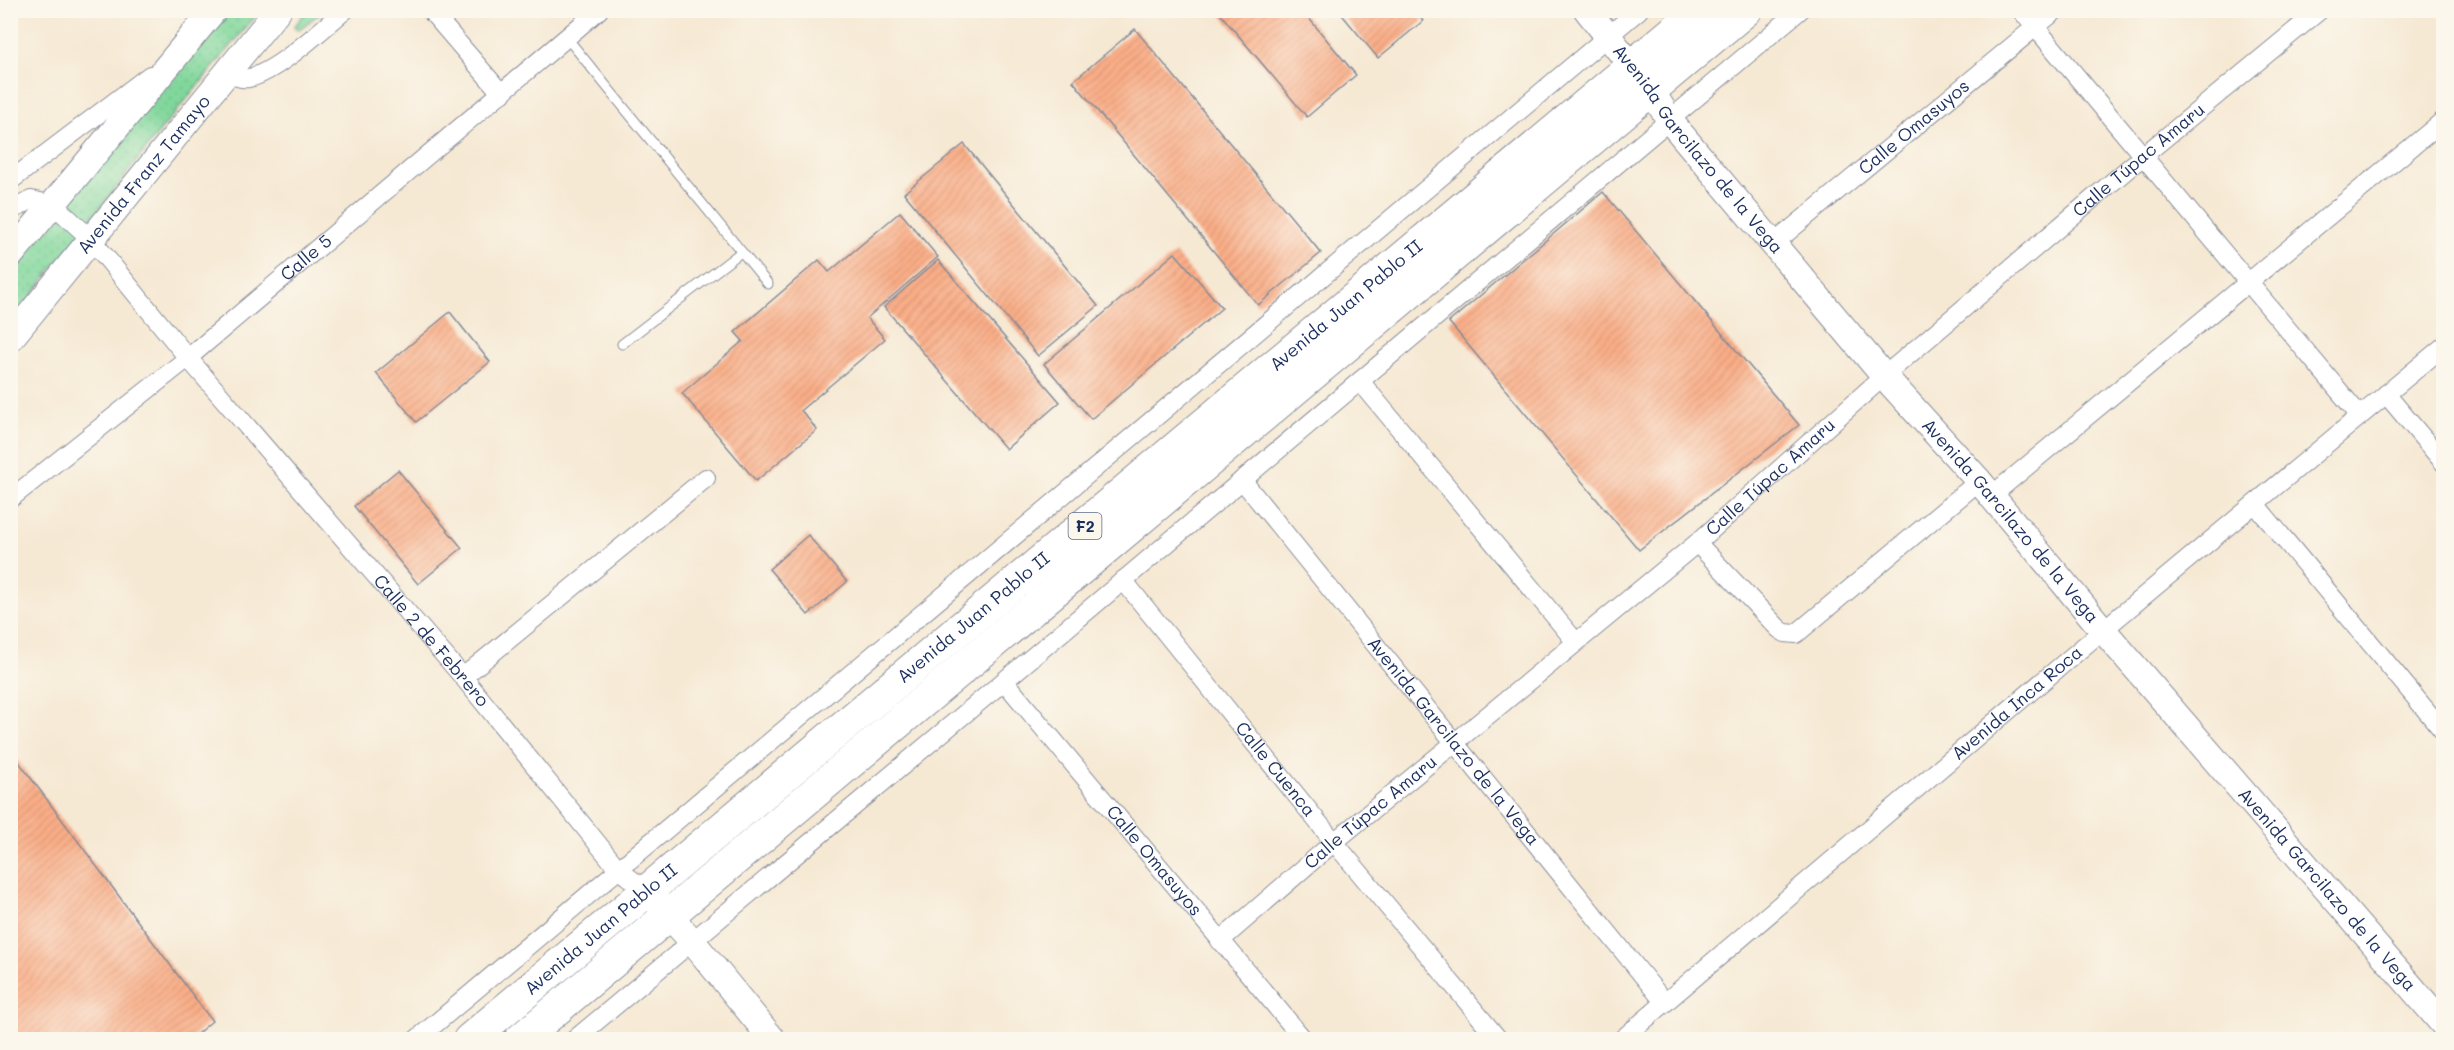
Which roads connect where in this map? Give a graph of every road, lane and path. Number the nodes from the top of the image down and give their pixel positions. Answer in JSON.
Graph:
{"nodes":[{"id":1,"x":214,"y":10,"type":"edge"},
{"id":2,"x":278,"y":10,"type":"edge"},
{"id":3,"x":345,"y":10,"type":"edge"},
{"id":4,"x":430,"y":10,"type":"edge"},
{"id":5,"x":599,"y":10,"type":"edge"},
{"id":6,"x":1587,"y":10,"type":"edge"},
{"id":7,"x":1639,"y":10,"type":"edge"},
{"id":8,"x":1699,"y":10,"type":"edge"},
{"id":9,"x":1746,"y":10,"type":"edge"},
{"id":10,"x":1800,"y":10,"type":"edge"},
{"id":11,"x":2021,"y":10,"type":"edge"},
{"id":12,"x":2056,"y":10,"type":"edge"},
{"id":13,"x":2320,"y":10,"type":"edge"},
{"id":14,"x":2034,"y":27,"type":"junction"},
{"id":15,"x":1608,"y":36,"type":"junction"},
{"id":16,"x":567,"y":38,"type":"junction"},
{"id":17,"x":180,"y":52,"type":"junction"},
{"id":18,"x":227,"y":73,"type":"junction"},
{"id":19,"x":1642,"y":78,"type":"junction"},
{"id":20,"x":502,"y":94,"type":"junction"},
{"id":21,"x":2444,"y":120,"type":"edge"},
{"id":22,"x":1670,"y":121,"type":"junction"},
{"id":23,"x":2143,"y":156,"type":"junction"},
{"id":24,"x":10,"y":181,"type":"edge"},
{"id":25,"x":54,"y":205,"type":"junction"},
{"id":26,"x":10,"y":211,"type":"edge"},
{"id":27,"x":91,"y":239,"type":"junction"},
{"id":28,"x":1773,"y":244,"type":"junction"},
{"id":29,"x":741,"y":252,"type":"junction"},
{"id":30,"x":10,"y":256,"type":"edge"},
{"id":31,"x":2249,"y":281,"type":"junction"},
{"id":32,"x":768,"y":284,"type":"dead end"},
{"id":33,"x":10,"y":339,"type":"edge"},
{"id":34,"x":622,"y":344,"type":"dead end"},
{"id":35,"x":2444,"y":346,"type":"edge"},
{"id":36,"x":188,"y":358,"type":"junction"},
{"id":37,"x":1884,"y":376,"type":"junction"},
{"id":38,"x":1359,"y":381,"type":"junction"},
{"id":39,"x":2386,"y":394,"type":"junction"},
{"id":40,"x":2360,"y":416,"type":"junction"},
{"id":41,"x":2444,"y":463,"type":"edge"},
{"id":42,"x":706,"y":478,"type":"dead end"},
{"id":43,"x":1242,"y":480,"type":"junction"},
{"id":44,"x":1985,"y":489,"type":"junction"},
{"id":45,"x":10,"y":499,"type":"edge"},
{"id":46,"x":2256,"y":505,"type":"junction"},
{"id":47,"x":1697,"y":543,"type":"junction"},
{"id":48,"x":1123,"y":580,"type":"junction"},
{"id":49,"x":2103,"y":630,"type":"junction"},
{"id":50,"x":1575,"y":641,"type":"junction"},
{"id":51,"x":463,"y":677,"type":"junction"},
{"id":52,"x":1004,"y":681,"type":"junction"},
{"id":53,"x":2444,"y":732,"type":"edge"},
{"id":54,"x":1456,"y":743,"type":"junction"},
{"id":55,"x":1334,"y":842,"type":"junction"},
{"id":56,"x":619,"y":870,"type":"junction"},
{"id":57,"x":648,"y":892,"type":"junction"},
{"id":58,"x":670,"y":915,"type":"junction"},
{"id":59,"x":692,"y":941,"type":"junction"},
{"id":60,"x":1220,"y":941,"type":"junction"},
{"id":61,"x":1665,"y":1003,"type":"junction"},
{"id":62,"x":2444,"y":1025,"type":"edge"},
{"id":63,"x":416,"y":1040,"type":"edge"},
{"id":64,"x":469,"y":1040,"type":"edge"},
{"id":65,"x":520,"y":1040,"type":"edge"},
{"id":66,"x":574,"y":1040,"type":"edge"},
{"id":67,"x":774,"y":1040,"type":"edge"},
{"id":68,"x":1304,"y":1040,"type":"edge"},
{"id":69,"x":1499,"y":1040,"type":"edge"},
{"id":70,"x":1621,"y":1040,"type":"edge"}],
"edges":[{"from":1,"to":17,"type":"street"},
{"from":2,"to":18,"type":"street","name":"Avenida Franz Tamayo"},
{"from":3,"to":18,"type":"street"},
{"from":4,"to":20,"type":"street"},
{"from":5,"to":16,"type":"street","name":"Calle 5"},
{"from":6,"to":15,"type":"street","name":"Avenida Garcilazo de la Vega"},
{"from":7,"to":15,"type":"street","name":"Avenida Juan Pablo II"},
{"from":8,"to":19,"type":"highway","name":"Avenida Juan Pablo II","number":"F2"},
{"from":9,"to":19,"type":"highway","name":"Avenida Juan Pablo II","number":"F2"},
{"from":10,"to":22,"type":"street"},
{"from":11,"to":14,"type":"street"},
{"from":12,"to":14,"type":"street","name":"Calle Omasuyos"},
{"from":13,"to":23,"type":"street","name":"Calle Túpac Amaru"},
{"from":14,"to":23,"type":"street"},
{"from":14,"to":28,"type":"street","name":"Calle Omasuyos"},
{"from":15,"to":19,"type":"street","name":"Avenida Garcilazo de la Vega"},
{"from":15,"to":56,"type":"street","name":"Avenida Juan Pablo II"},
{"from":16,"to":20,"type":"street","name":"Calle 5"},
{"from":16,"to":29,"type":"lane"},
{"from":17,"to":24,"type":"street"},
{"from":17,"to":25,"type":"street"},
{"from":18,"to":27,"type":"street","name":"Avenida Franz Tamayo"},
{"from":19,"to":22,"type":"street","name":"Avenida Garcilazo de la Vega"},
{"from":19,"to":57,"type":"highway","name":"Avenida Juan Pablo II","number":"F2"},
{"from":19,"to":58,"type":"highway","name":"Avenida Juan Pablo II","number":"F2"},
{"from":20,"to":36,"type":"street","name":"Calle 5"},
{"from":21,"to":31,"type":"street"},
{"from":22,"to":28,"type":"street","name":"Avenida Garcilazo de la Vega"},
{"from":22,"to":38,"type":"street"},
{"from":23,"to":31,"type":"street"},
{"from":23,"to":37,"type":"street","name":"Calle Túpac Amaru"},
{"from":25,"to":26,"type":"street"},
{"from":25,"to":27,"type":"street","name":"Calle 2 de Febrero"},
{"from":25,"to":30,"type":"street"},
{"from":27,"to":33,"type":"street","name":"Avenida Franz Tamayo"},
{"from":27,"to":36,"type":"street","name":"Calle 2 de Febrero"},
{"from":28,"to":37,"type":"street","name":"Avenida Garcilazo de la Vega"},
{"from":29,"to":32,"type":"lane"},
{"from":29,"to":34,"type":"lane"},
{"from":31,"to":40,"type":"street"},
{"from":31,"to":44,"type":"street"},
{"from":35,"to":39,"type":"street","name":"Avenida Inca Roca"},
{"from":36,"to":45,"type":"street","name":"Calle 5"},
{"from":36,"to":51,"type":"street","name":"Calle 2 de Febrero"},
{"from":37,"to":44,"type":"street","name":"Avenida Garcilazo de la Vega"},
{"from":37,"to":47,"type":"street","name":"Calle Túpac Amaru"},
{"from":38,"to":43,"type":"street"},
{"from":38,"to":50,"type":"street"},
{"from":39,"to":40,"type":"street","name":"Avenida Inca Roca"},
{"from":39,"to":41,"type":"street"},
{"from":40,"to":46,"type":"street","name":"Avenida Inca Roca"},
{"from":42,"to":51,"type":"street"},
{"from":43,"to":48,"type":"street"},
{"from":43,"to":54,"type":"street","name":"Avenida Garcilazo de la Vega"},
{"from":44,"to":47,"type":"street"},
{"from":44,"to":49,"type":"street","name":"Avenida Garcilazo de la Vega"},
{"from":46,"to":49,"type":"street","name":"Avenida Inca Roca"},
{"from":46,"to":53,"type":"street"},
{"from":47,"to":50,"type":"street","name":"Calle Túpac Amaru"},
{"from":48,"to":52,"type":"street"},
{"from":48,"to":55,"type":"street","name":"Calle Cuenca"},
{"from":49,"to":61,"type":"street","name":"Avenida Inca Roca"},
{"from":49,"to":62,"type":"street","name":"Avenida Garcilazo de la Vega"},
{"from":50,"to":54,"type":"street","name":"Calle Túpac Amaru"},
{"from":51,"to":56,"type":"street","name":"Calle 2 de Febrero"},
{"from":52,"to":59,"type":"street"},
{"from":52,"to":60,"type":"street","name":"Calle Omasuyos"},
{"from":54,"to":55,"type":"street","name":"Calle Túpac Amaru"},
{"from":54,"to":61,"type":"street","name":"Avenida Garcilazo de la Vega"},
{"from":55,"to":60,"type":"street","name":"Calle Túpac Amaru"},
{"from":55,"to":69,"type":"street","name":"Calle Cuenca"},
{"from":56,"to":57,"type":"street","name":"Calle 2 de Febrero"},
{"from":56,"to":63,"type":"street","name":"Avenida Juan Pablo II"},
{"from":57,"to":58,"type":"street","name":"Calle 2 de Febrero"},
{"from":57,"to":64,"type":"highway","name":"Avenida Juan Pablo II","number":"F2"},
{"from":58,"to":59,"type":"street","name":"Calle 2 de Febrero"},
{"from":58,"to":65,"type":"highway","name":"Avenida Juan Pablo II","number":"F2"},
{"from":59,"to":66,"type":"street"},
{"from":59,"to":67,"type":"street","name":"Calle 2 de Febrero"},
{"from":60,"to":68,"type":"street","name":"Calle Omasuyos"},
{"from":61,"to":70,"type":"street","name":"Avenida Inca Roca"}]}
